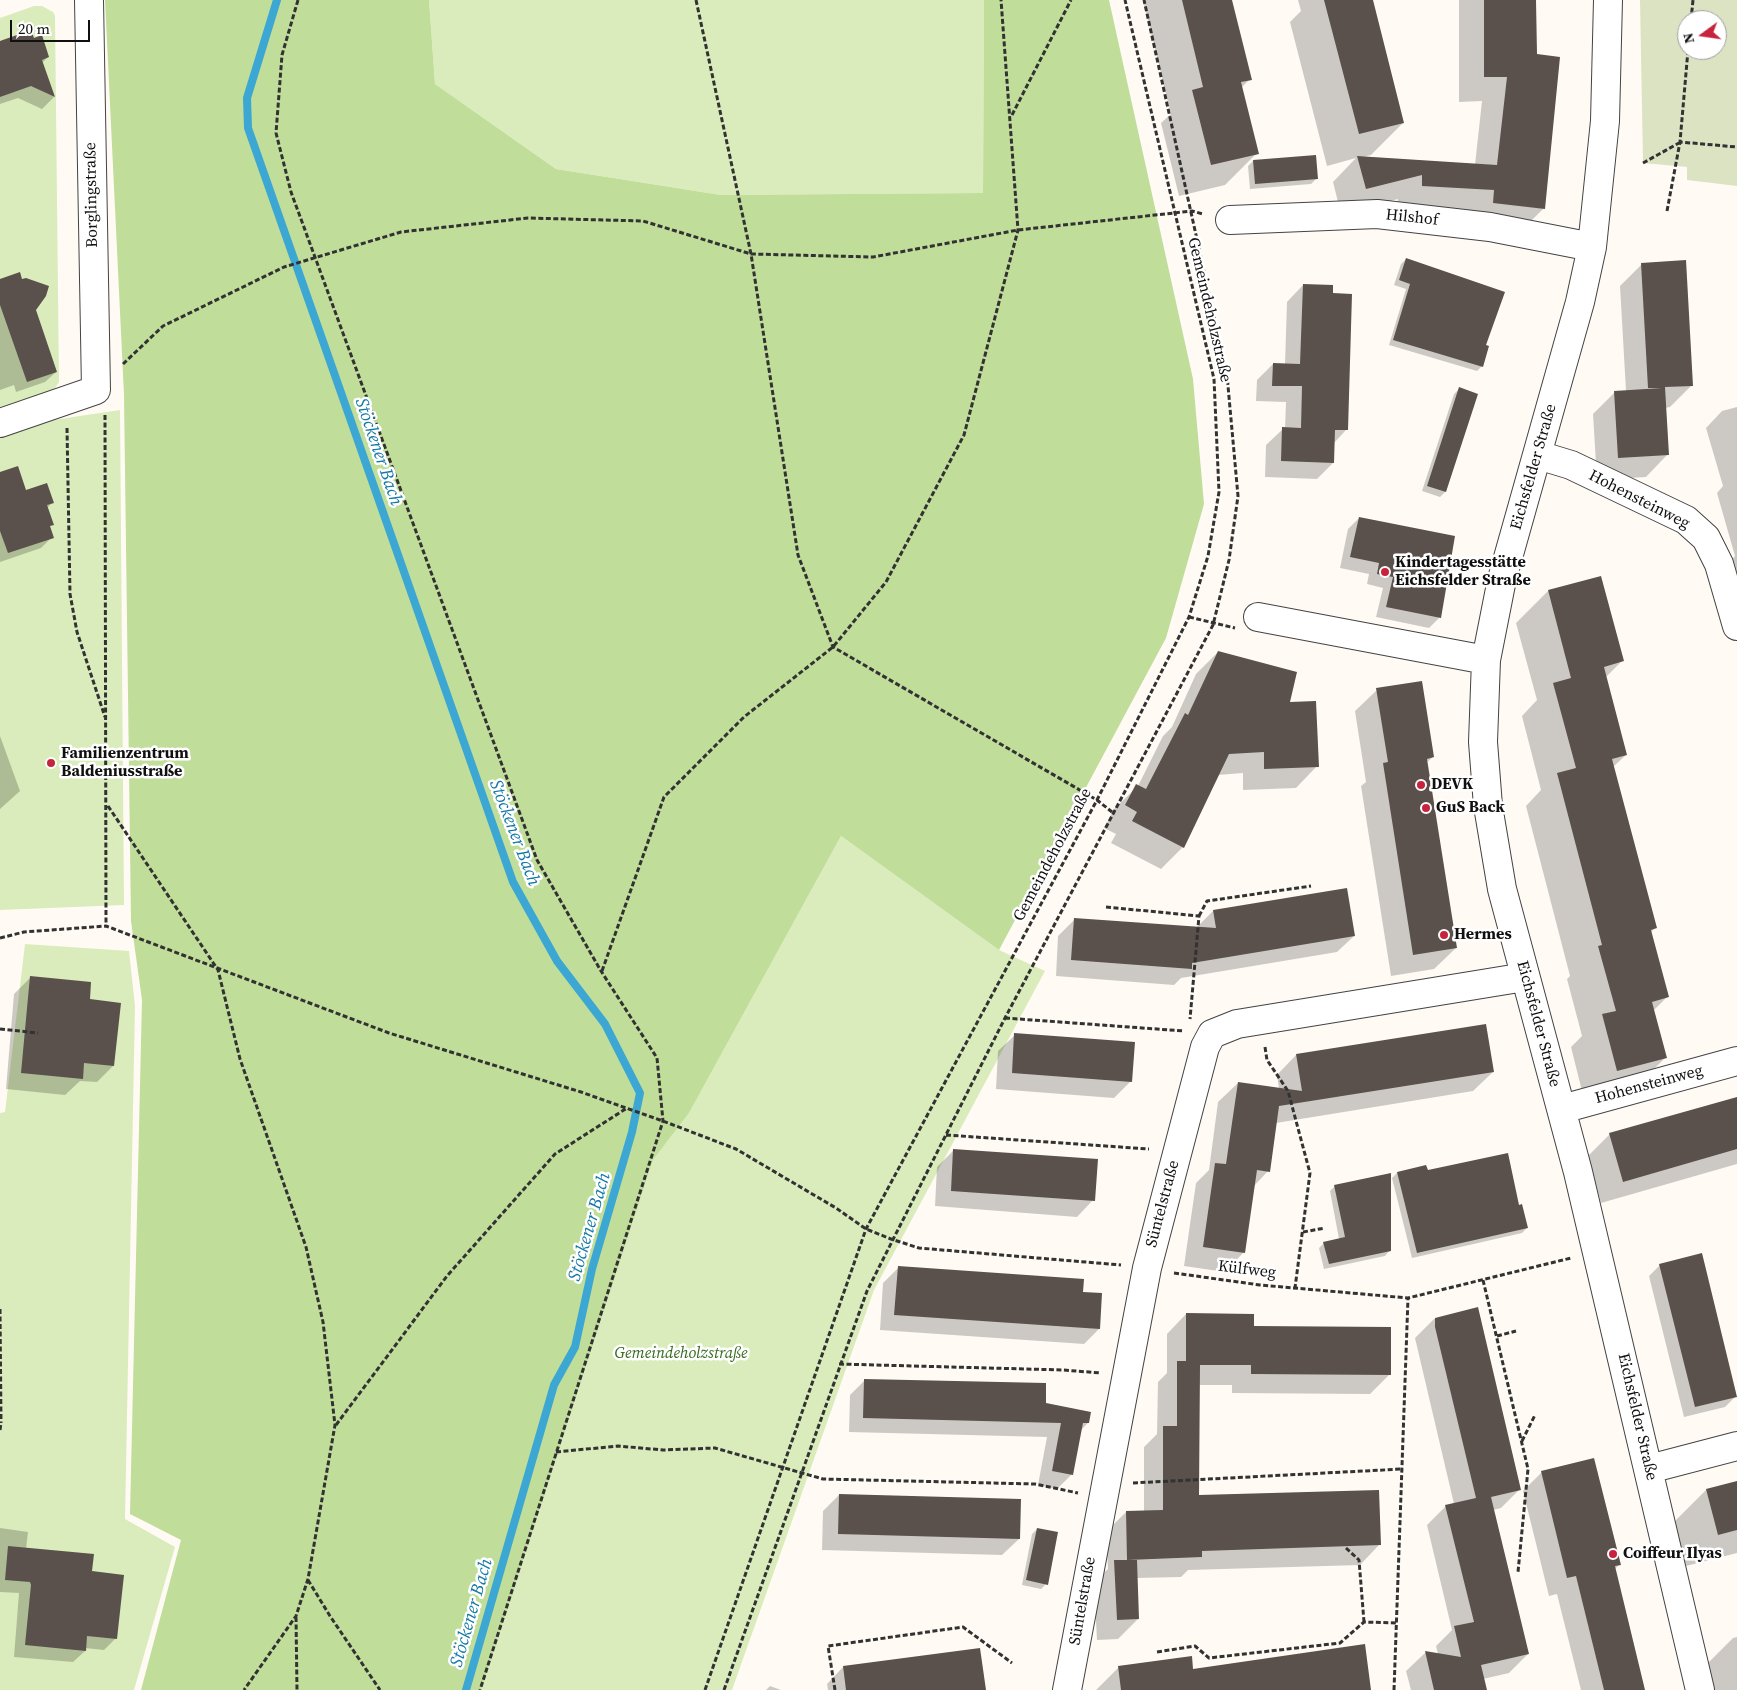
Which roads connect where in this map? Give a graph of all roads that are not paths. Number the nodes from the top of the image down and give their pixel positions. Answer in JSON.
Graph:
{"nodes":[{"id":1,"x":89,"y":0,"type":"edge"},
{"id":2,"x":1608,"y":0,"type":"edge"},
{"id":3,"x":1230,"y":220,"type":"dead end"},
{"id":4,"x":1592,"y":247,"type":"junction"},
{"id":5,"x":0,"y":423,"type":"edge"},
{"id":6,"x":1538,"y":455,"type":"junction"},
{"id":7,"x":1258,"y":617,"type":"road end"},
{"id":8,"x":1737,"y":626,"type":"edge"},
{"id":9,"x":1486,"y":660,"type":"junction"},
{"id":10,"x":1525,"y":977,"type":"junction"},
{"id":11,"x":1737,"y":1061,"type":"edge"},
{"id":12,"x":1562,"y":1109,"type":"junction"},
{"id":13,"x":1737,"y":1446,"type":"edge"},
{"id":14,"x":1649,"y":1469,"type":"junction"},
{"id":15,"x":1067,"y":1690,"type":"edge"},
{"id":16,"x":1700,"y":1690,"type":"edge"}],
"edges":[{"from":1,"to":5,"type":"street","name":"Borglingstraße"},
{"from":2,"to":4,"type":"street","name":"Eichsfelder Straße"},
{"from":3,"to":4,"type":"street","name":"Hilshof"},
{"from":4,"to":6,"type":"street","name":"Eichsfelder Straße"},
{"from":6,"to":8,"type":"street","name":"Hohensteinweg"},
{"from":6,"to":9,"type":"street","name":"Eichsfelder Straße"},
{"from":7,"to":9,"type":"street"},
{"from":9,"to":10,"type":"street","name":"Eichsfelder Straße"},
{"from":10,"to":12,"type":"street","name":"Eichsfelder Straße"},
{"from":10,"to":15,"type":"street","name":"Süntelstraße"},
{"from":11,"to":12,"type":"street","name":"Hohensteinweg"},
{"from":12,"to":14,"type":"street","name":"Eichsfelder Straße"},
{"from":13,"to":14,"type":"street"},
{"from":14,"to":16,"type":"street","name":"Eichsfelder Straße"}]}
